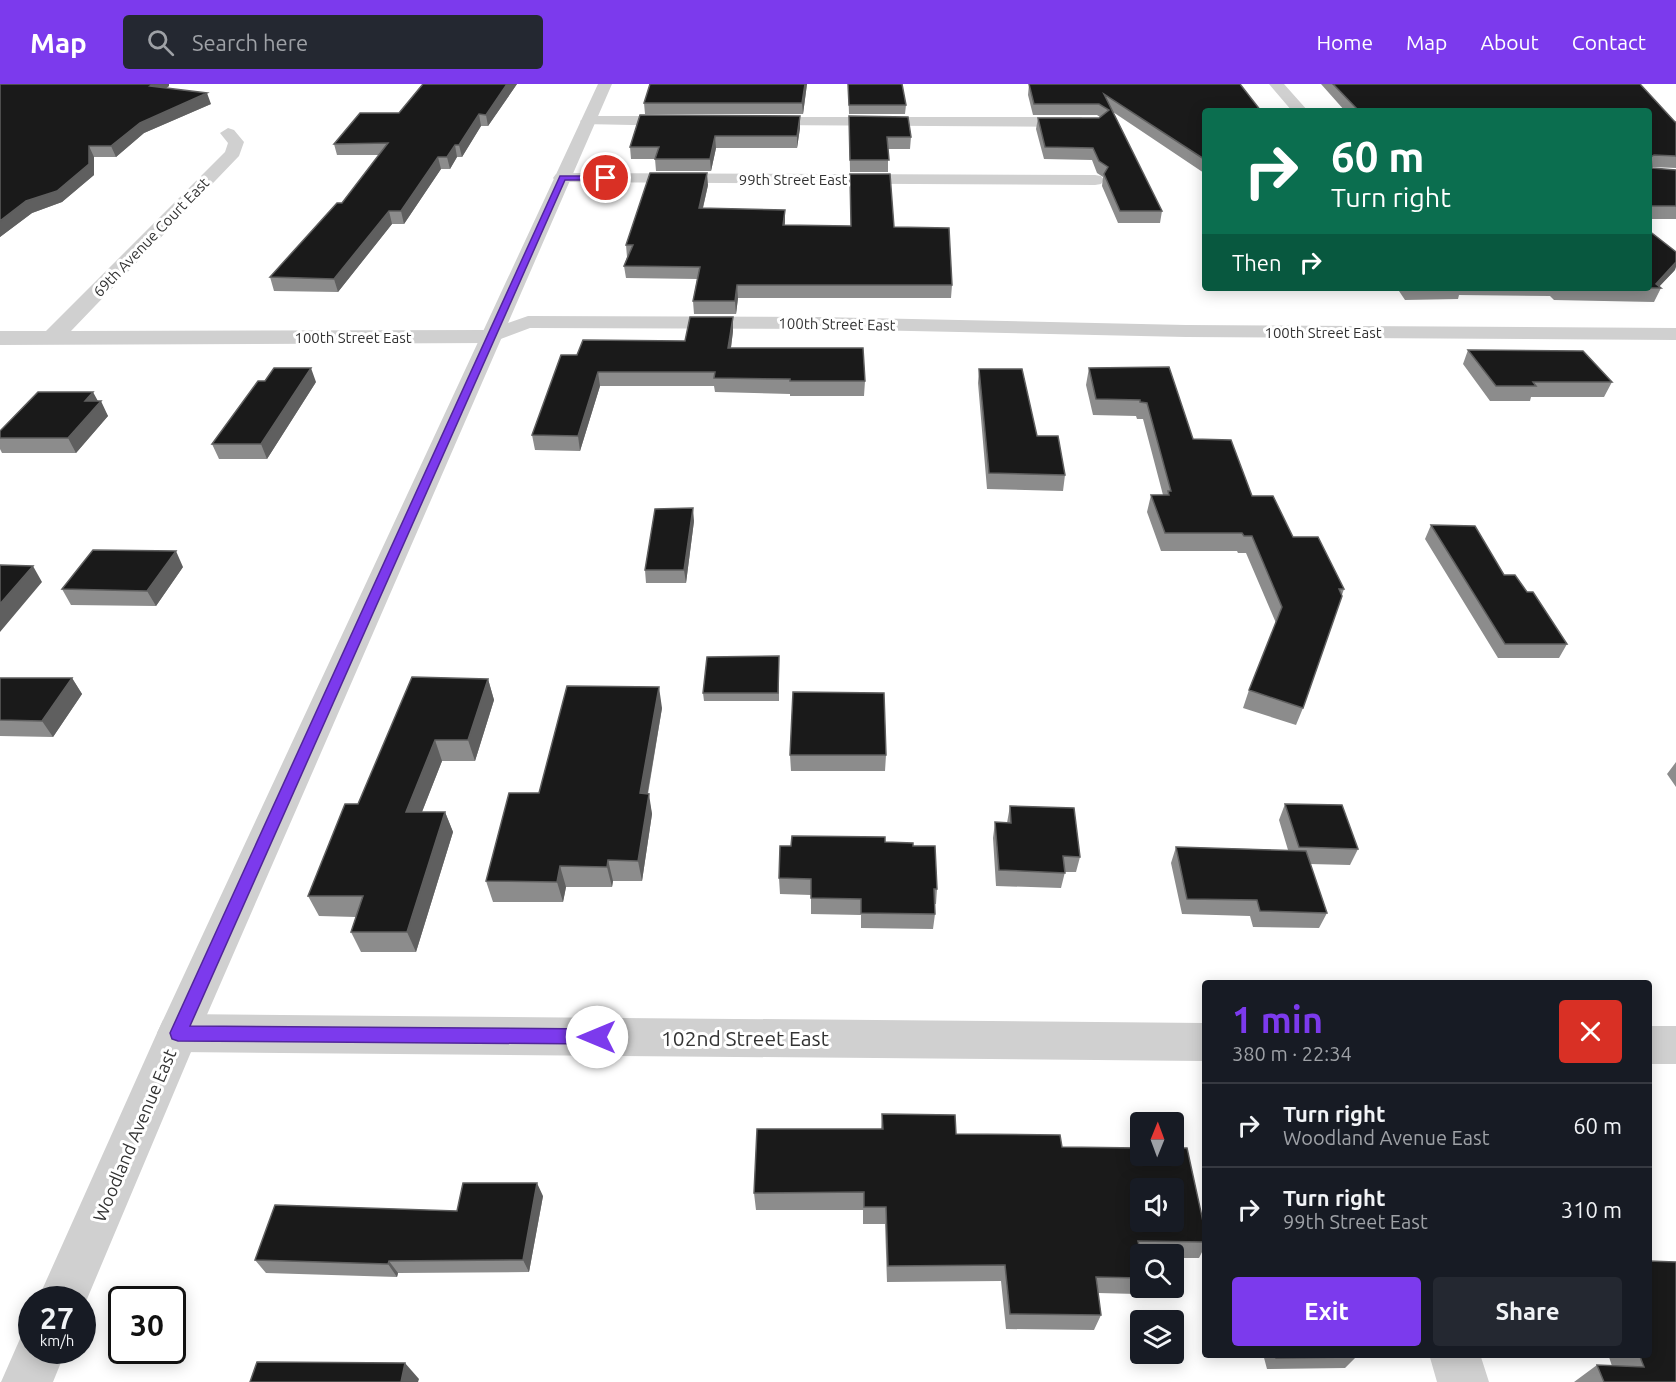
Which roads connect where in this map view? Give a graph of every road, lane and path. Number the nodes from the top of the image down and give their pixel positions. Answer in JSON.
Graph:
{"nodes":[{"id":1,"x":605,"y":84,"type":"edge"},
{"id":2,"x":1276,"y":84,"type":"edge"},
{"id":3,"x":1297,"y":108,"type":"edge"},
{"id":4,"x":588,"y":121,"type":"junction"},
{"id":5,"x":694,"y":122,"type":"edge"},
{"id":6,"x":742,"y":122,"type":"edge"},
{"id":7,"x":1097,"y":122,"type":"edge"},
{"id":8,"x":228,"y":133,"type":"dead end"},
{"id":9,"x":562,"y":178,"type":"junction"},
{"id":10,"x":1095,"y":180,"type":"dead end"},
{"id":11,"x":1676,"y":334,"type":"edge"},
{"id":12,"x":490,"y":336,"type":"junction"},
{"id":13,"x":0,"y":338,"type":"edge"},
{"id":14,"x":52,"y":338,"type":"junction"},
{"id":15,"x":178,"y":1033,"type":"junction"},
{"id":16,"x":1202,"y":1042,"type":"edge"},
{"id":17,"x":1652,"y":1045,"type":"edge"},
{"id":18,"x":1676,"y":1045,"type":"edge"},
{"id":19,"x":69,"y":1286,"type":"edge"},
{"id":20,"x":1455,"y":1358,"type":"edge"},
{"id":21,"x":35,"y":1364,"type":"edge"},
{"id":22,"x":27,"y":1382,"type":"edge"},
{"id":23,"x":1463,"y":1382,"type":"edge"}],
"edges":[{"from":1,"to":4,"type":"street","name":"Woodland Avenue East"},
{"from":2,"to":3,"type":"street"},
{"from":4,"to":5,"type":"street"},
{"from":4,"to":9,"type":"street","name":"Woodland Avenue East"},
{"from":6,"to":7,"type":"street"},
{"from":8,"to":14,"type":"street","name":"69th Avenue Court East"},
{"from":9,"to":10,"type":"street","name":"99th Street East"},
{"from":9,"to":12,"type":"street","name":"Woodland Avenue East"},
{"from":11,"to":12,"type":"street","name":"100th Street East"},
{"from":12,"to":14,"type":"street","name":"100th Street East"},
{"from":12,"to":15,"type":"street","name":"Woodland Avenue East"},
{"from":13,"to":14,"type":"street","name":"100th Street East"},
{"from":15,"to":16,"type":"street","name":"102nd Street East"},
{"from":15,"to":19,"type":"street","name":"Woodland Avenue East"},
{"from":17,"to":18,"type":"street"},
{"from":20,"to":23,"type":"street"},
{"from":21,"to":22,"type":"street"}]}
